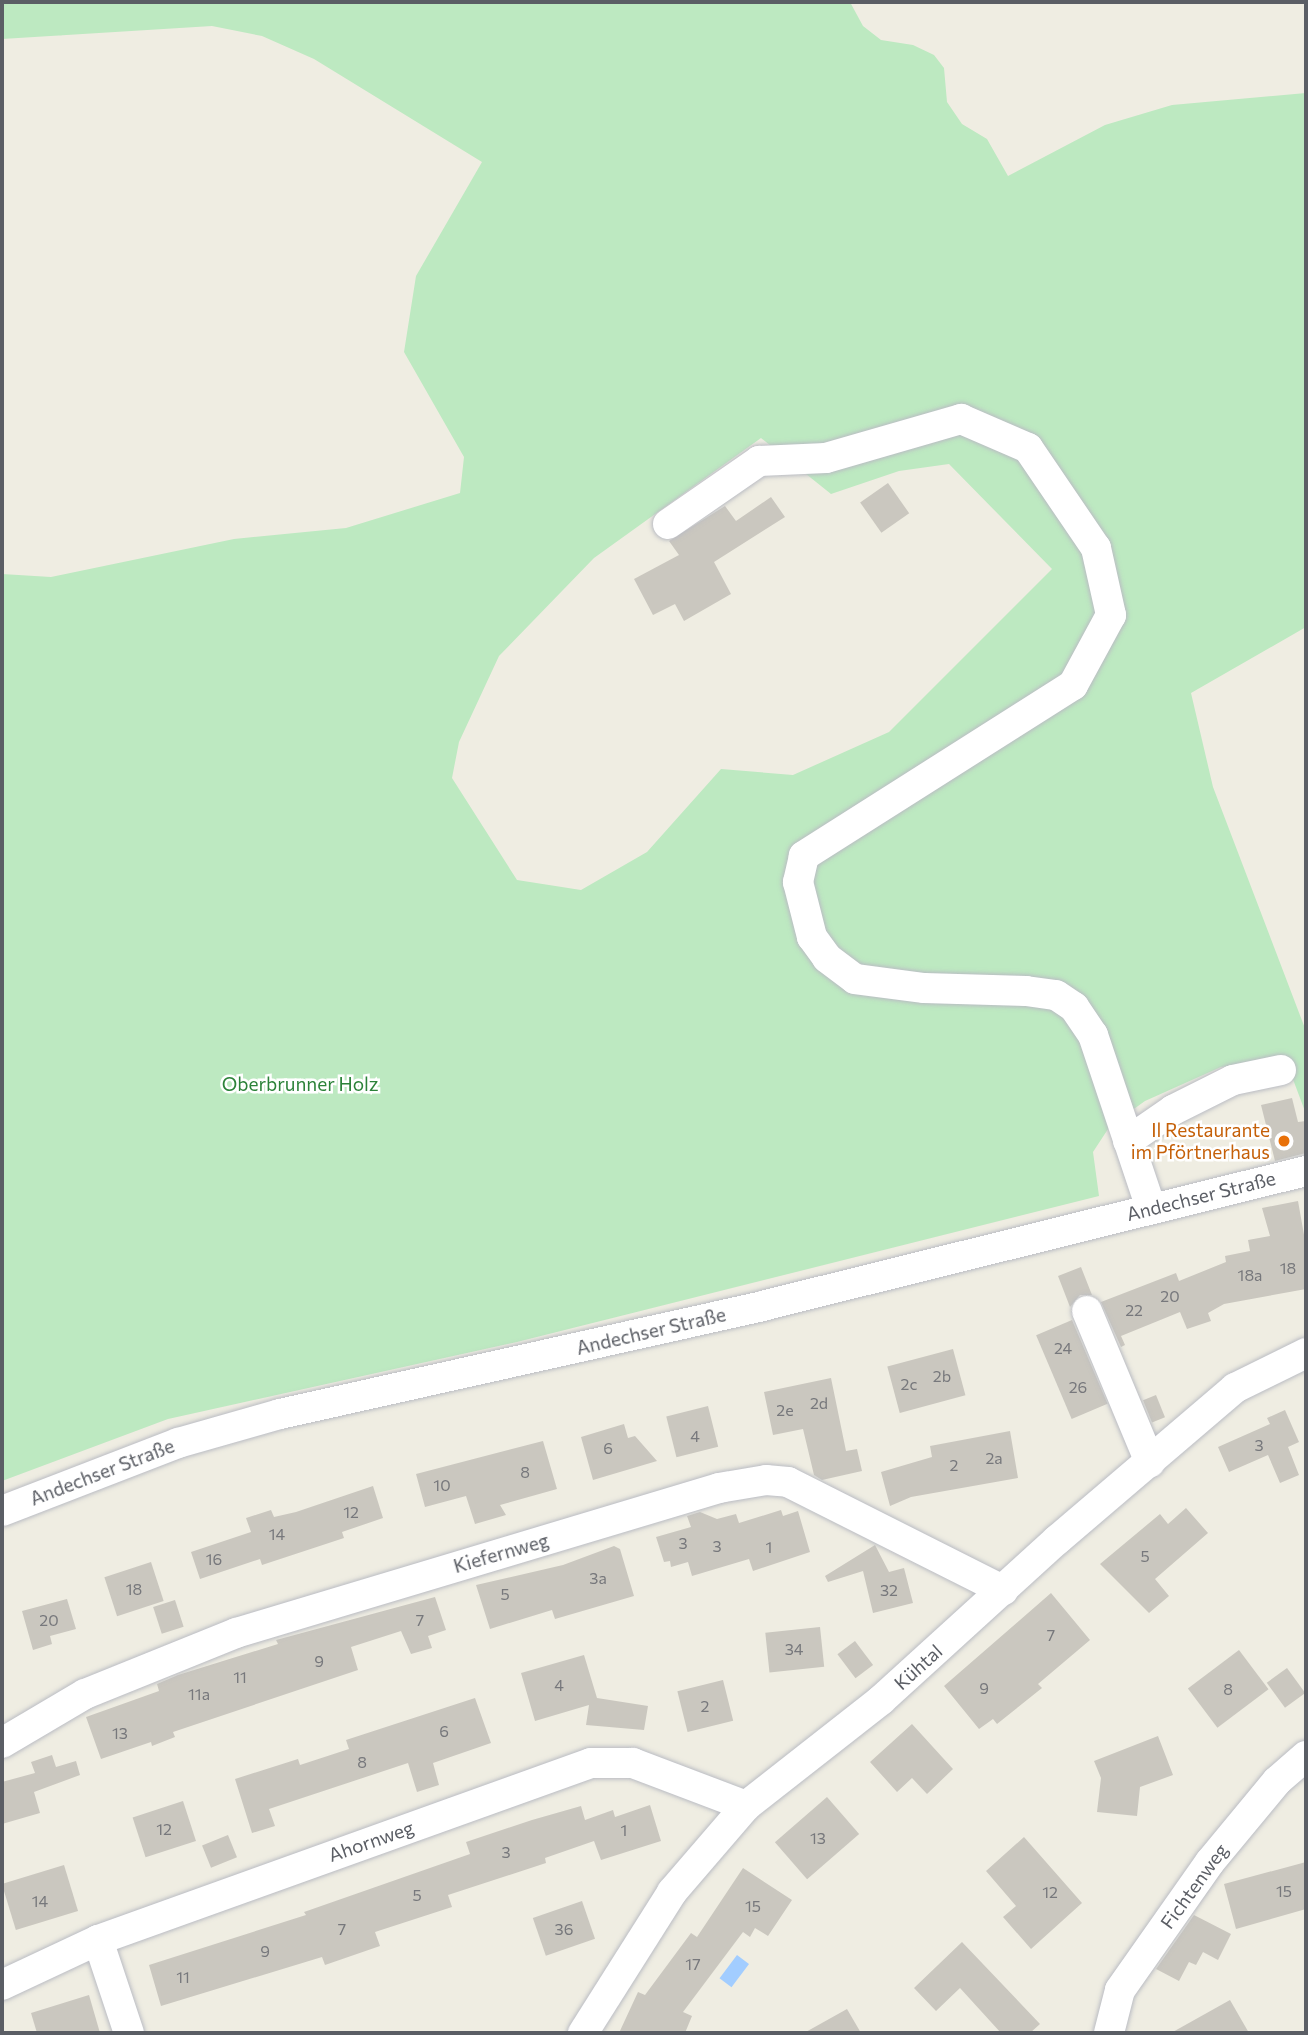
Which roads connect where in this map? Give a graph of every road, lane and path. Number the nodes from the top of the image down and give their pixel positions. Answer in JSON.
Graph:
{"nodes":[{"id":1,"x":668,"y":524,"type":"dead end"},
{"id":2,"x":1281,"y":1070,"type":"dead end"},
{"id":3,"x":1128,"y":1141,"type":"junction"},
{"id":4,"x":1306,"y":1171,"type":"edge"},
{"id":5,"x":1151,"y":1208,"type":"junction"},
{"id":6,"x":1087,"y":1311,"type":"dead end"},
{"id":7,"x":1306,"y":1353,"type":"edge"},
{"id":8,"x":1150,"y":1462,"type":"junction"},
{"id":9,"x":2,"y":1511,"type":"edge"},
{"id":10,"x":1003,"y":1590,"type":"junction"},
{"id":11,"x":2,"y":1744,"type":"edge"},
{"id":12,"x":1306,"y":1756,"type":"edge"},
{"id":13,"x":746,"y":1806,"type":"junction"},
{"id":14,"x":98,"y":1940,"type":"junction"},
{"id":15,"x":2,"y":1985,"type":"edge"},
{"id":16,"x":129,"y":2033,"type":"edge"},
{"id":17,"x":583,"y":2033,"type":"edge"},
{"id":18,"x":1109,"y":2033,"type":"edge"}],
"edges":[{"from":1,"to":3,"type":"street"},
{"from":2,"to":3,"type":"street"},
{"from":3,"to":5,"type":"street"},
{"from":4,"to":5,"type":"street","name":"Andechser Straße"},
{"from":5,"to":9,"type":"street","name":"Andechser Straße"},
{"from":6,"to":8,"type":"street"},
{"from":7,"to":8,"type":"street","name":"Kühtal"},
{"from":8,"to":10,"type":"street","name":"Kühtal"},
{"from":10,"to":11,"type":"street","name":"Kiefernweg"},
{"from":10,"to":13,"type":"street","name":"Kühtal"},
{"from":12,"to":18,"type":"street","name":"Fichtenweg"},
{"from":13,"to":14,"type":"street","name":"Ahornweg"},
{"from":13,"to":17,"type":"street","name":"Kühtal"},
{"from":14,"to":15,"type":"street","name":"Ahornweg"},
{"from":14,"to":16,"type":"street"}]}
